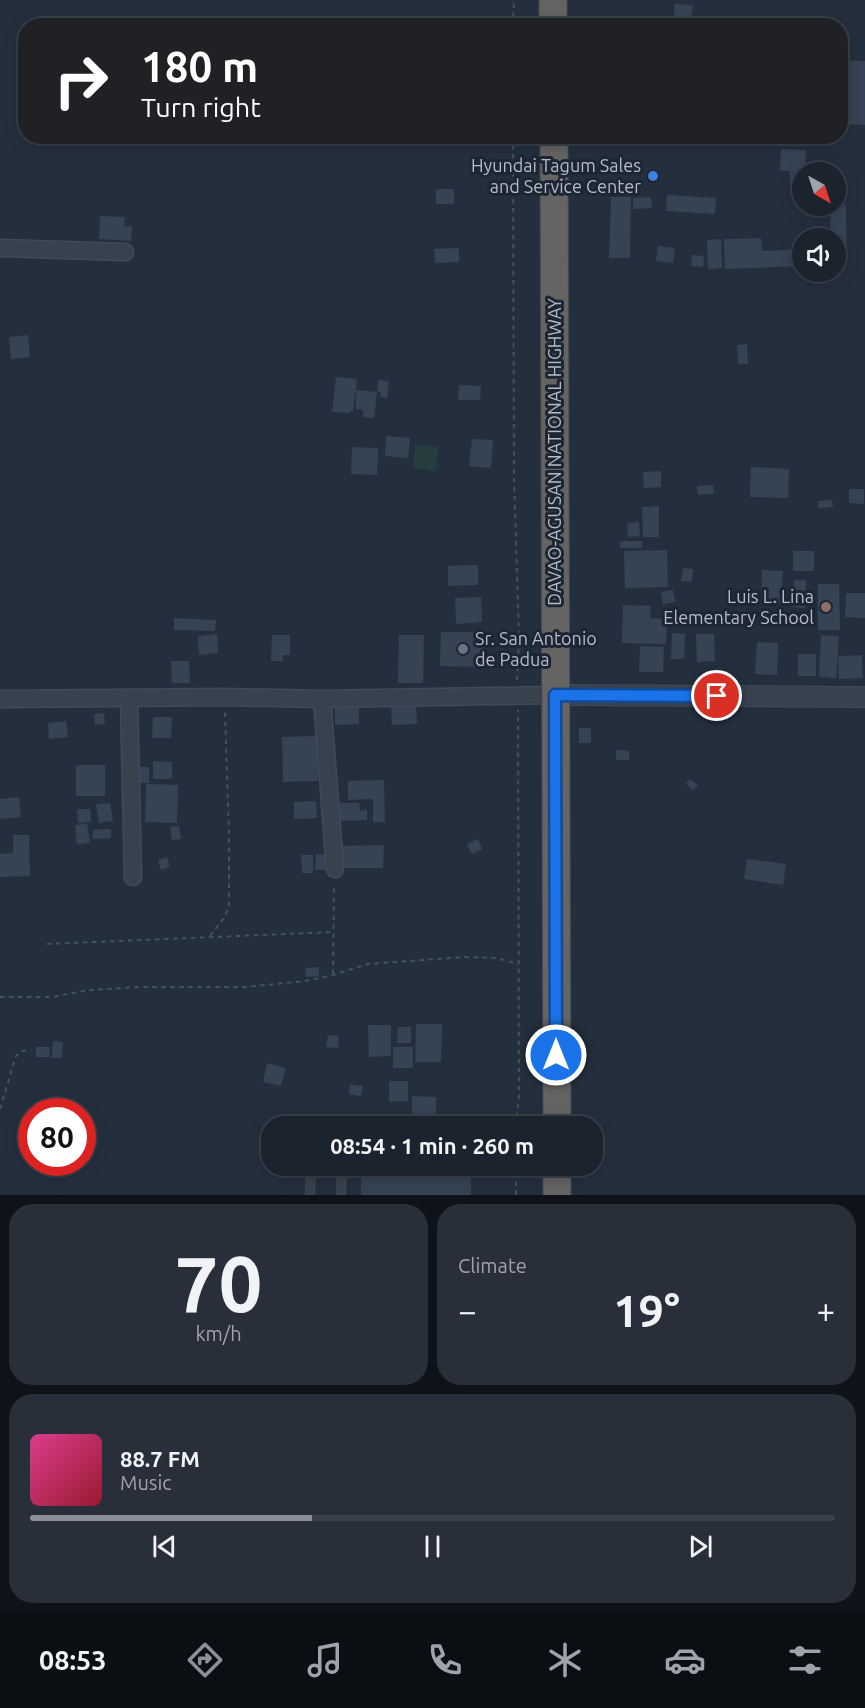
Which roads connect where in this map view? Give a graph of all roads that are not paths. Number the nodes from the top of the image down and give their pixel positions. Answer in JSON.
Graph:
{"nodes":[{"id":1,"x":553,"y":0,"type":"edge"},
{"id":2,"x":554,"y":18,"type":"edge"},
{"id":3,"x":554,"y":144,"type":"edge"},
{"id":4,"x":0,"y":248,"type":"edge"},
{"id":5,"x":125,"y":252,"type":"dead end"},
{"id":6,"x":555,"y":695,"type":"junction"},
{"id":7,"x":865,"y":697,"type":"edge"},
{"id":8,"x":129,"y":698,"type":"junction"},
{"id":9,"x":0,"y":699,"type":"edge"},
{"id":10,"x":322,"y":699,"type":"junction"},
{"id":11,"x":335,"y":869,"type":"road end"},
{"id":12,"x":133,"y":877,"type":"dead end"},
{"id":13,"x":557,"y":1116,"type":"edge"},
{"id":14,"x":311,"y":1176,"type":"edge"},
{"id":15,"x":342,"y":1176,"type":"edge"},
{"id":16,"x":557,"y":1176,"type":"edge"},
{"id":17,"x":310,"y":1195,"type":"edge"},
{"id":18,"x":341,"y":1195,"type":"edge"},
{"id":19,"x":557,"y":1195,"type":"edge"}],
"edges":[{"from":1,"to":2,"type":"highway"},
{"from":3,"to":6,"type":"highway","name":"DAVAO-AGUSAN NATIONAL HIGHWAY"},
{"from":4,"to":5,"type":"street"},
{"from":6,"to":7,"type":"street"},
{"from":6,"to":10,"type":"street"},
{"from":6,"to":13,"type":"highway","name":"DAVAO-AGUSAN NATIONAL HIGHWAY"},
{"from":8,"to":9,"type":"street"},
{"from":8,"to":10,"type":"street"},
{"from":8,"to":12,"type":"street"},
{"from":10,"to":11,"type":"street"},
{"from":14,"to":17,"type":"lane"},
{"from":15,"to":18,"type":"lane"},
{"from":16,"to":19,"type":"highway"}]}
